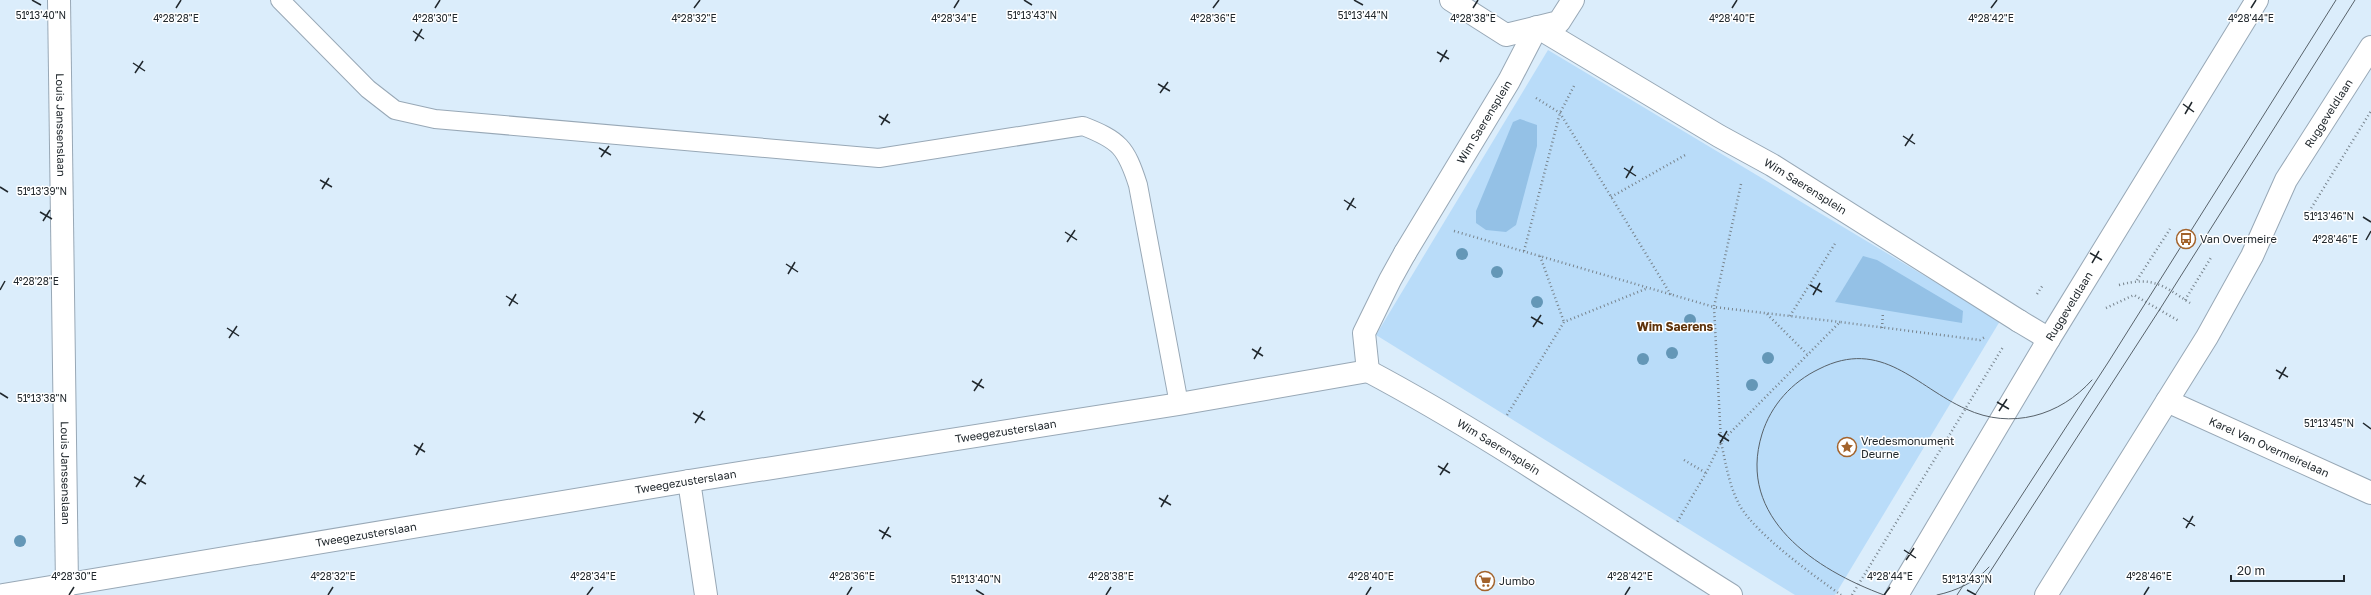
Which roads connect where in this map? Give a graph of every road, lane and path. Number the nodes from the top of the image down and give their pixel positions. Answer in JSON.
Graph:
{"nodes":[{"id":1,"x":59,"y":0,"type":"edge"},
{"id":2,"x":280,"y":0,"type":"edge"},
{"id":3,"x":1451,"y":0,"type":"edge"},
{"id":4,"x":1573,"y":0,"type":"edge"},
{"id":5,"x":2257,"y":0,"type":"edge"},
{"id":6,"x":1537,"y":27,"type":"junction"},
{"id":7,"x":2371,"y":47,"type":"edge"},
{"id":8,"x":1588,"y":59,"type":"junction"},
{"id":9,"x":1560,"y":113,"type":"junction"},
{"id":10,"x":1719,"y":136,"type":"junction"},
{"id":11,"x":1748,"y":153,"type":"junction"},
{"id":12,"x":1611,"y":197,"type":"junction"},
{"id":13,"x":1852,"y":216,"type":"junction"},
{"id":14,"x":1425,"y":222,"type":"junction"},
{"id":15,"x":2170,"y":229,"type":"dead end"},
{"id":16,"x":1524,"y":251,"type":"junction"},
{"id":17,"x":1540,"y":256,"type":"junction"},
{"id":18,"x":2212,"y":256,"type":"dead end"},
{"id":19,"x":2137,"y":280,"type":"junction"},
{"id":20,"x":2083,"y":285,"type":"junction"},
{"id":21,"x":1648,"y":288,"type":"junction"},
{"id":22,"x":1671,"y":294,"type":"junction"},
{"id":23,"x":2185,"y":300,"type":"junction"},
{"id":24,"x":1714,"y":307,"type":"junction"},
{"id":25,"x":1883,"y":312,"type":"dead end"},
{"id":26,"x":1767,"y":314,"type":"junction"},
{"id":27,"x":1790,"y":316,"type":"junction"},
{"id":28,"x":2018,"y":320,"type":"junction"},
{"id":29,"x":1564,"y":322,"type":"junction"},
{"id":30,"x":1840,"y":322,"type":"junction"},
{"id":31,"x":1882,"y":328,"type":"junction"},
{"id":32,"x":2212,"y":329,"type":"junction"},
{"id":33,"x":2049,"y":339,"type":"junction"},
{"id":34,"x":1807,"y":354,"type":"junction"},
{"id":35,"x":1368,"y":371,"type":"junction"},
{"id":36,"x":2167,"y":401,"type":"junction"},
{"id":37,"x":1179,"y":404,"type":"junction"},
{"id":38,"x":1721,"y":442,"type":"junction"},
{"id":39,"x":1490,"y":443,"type":"junction"},
{"id":40,"x":1684,"y":460,"type":"dead end"},
{"id":41,"x":1706,"y":473,"type":"junction"},
{"id":42,"x":689,"y":482,"type":"junction"},
{"id":43,"x":2371,"y":492,"type":"edge"},
{"id":44,"x":1660,"y":551,"type":"junction"},
{"id":45,"x":67,"y":586,"type":"junction"},
{"id":46,"x":3,"y":595,"type":"edge"},
{"id":47,"x":706,"y":595,"type":"edge"},
{"id":48,"x":1731,"y":595,"type":"edge"},
{"id":49,"x":1841,"y":595,"type":"edge"},
{"id":50,"x":1897,"y":595,"type":"edge"},
{"id":51,"x":2046,"y":595,"type":"edge"}],
"edges":[{"from":1,"to":45,"type":"street","name":"Louis Janssenslaan"},
{"from":2,"to":37,"type":"lane"},
{"from":3,"to":6,"type":"street"},
{"from":4,"to":6,"type":"street"},
{"from":5,"to":20,"type":"street","name":"Ruggeveldlaan"},
{"from":6,"to":8,"type":"street","name":"Wim Saerensplein"},
{"from":6,"to":14,"type":"street","name":"Wim Saerensplein"},
{"from":7,"to":32,"type":"street","name":"Ruggeveldlaan"},
{"from":8,"to":9,"type":"path"},
{"from":8,"to":10,"type":"street","name":"Wim Saerensplein"},
{"from":9,"to":12,"type":"path"},
{"from":9,"to":16,"type":"path"},
{"from":10,"to":11,"type":"street","name":"Wim Saerensplein"},
{"from":10,"to":12,"type":"path"},
{"from":11,"to":13,"type":"street","name":"Wim Saerensplein"},
{"from":11,"to":24,"type":"path"},
{"from":12,"to":22,"type":"path"},
{"from":13,"to":27,"type":"path"},
{"from":13,"to":28,"type":"street","name":"Wim Saerensplein"},
{"from":14,"to":16,"type":"path"},
{"from":14,"to":35,"type":"street","name":"Wim Saerensplein"},
{"from":15,"to":19,"type":"path"},
{"from":16,"to":17,"type":"path"},
{"from":17,"to":21,"type":"path"},
{"from":17,"to":29,"type":"path"},
{"from":18,"to":23,"type":"path"},
{"from":19,"to":20,"type":"path"},
{"from":19,"to":23,"type":"path"},
{"from":20,"to":32,"type":"path"},
{"from":20,"to":33,"type":"street","name":"Ruggeveldlaan"},
{"from":21,"to":22,"type":"path"},
{"from":21,"to":29,"type":"path"},
{"from":22,"to":24,"type":"path"},
{"from":23,"to":32,"type":"path"},
{"from":24,"to":26,"type":"path"},
{"from":24,"to":38,"type":"path"},
{"from":25,"to":31,"type":"path"},
{"from":26,"to":27,"type":"path"},
{"from":26,"to":34,"type":"path"},
{"from":27,"to":30,"type":"path"},
{"from":28,"to":31,"type":"path"},
{"from":28,"to":33,"type":"street","name":"Wim Saerensplein"},
{"from":29,"to":39,"type":"path"},
{"from":30,"to":31,"type":"path"},
{"from":30,"to":34,"type":"path"},
{"from":32,"to":36,"type":"street","name":"Ruggeveldlaan"},
{"from":33,"to":50,"type":"street","name":"Ruggeveldlaan"},
{"from":34,"to":38,"type":"path"},
{"from":35,"to":37,"type":"street","name":"Tweegezusterslaan"},
{"from":35,"to":39,"type":"street","name":"Wim Saerensplein"},
{"from":36,"to":43,"type":"street","name":"Karel Van Overmeirelaan"},
{"from":36,"to":51,"type":"street","name":"Ruggeveldlaan"},
{"from":37,"to":42,"type":"street","name":"Tweegezusterslaan"},
{"from":38,"to":41,"type":"path"},
{"from":38,"to":49,"type":"path"},
{"from":39,"to":44,"type":"street","name":"Wim Saerensplein"},
{"from":40,"to":41,"type":"path"},
{"from":41,"to":44,"type":"path"},
{"from":42,"to":45,"type":"street","name":"Tweegezusterslaan"},
{"from":42,"to":47,"type":"street"},
{"from":44,"to":48,"type":"street","name":"Wim Saerensplein"},
{"from":45,"to":46,"type":"street","name":"Tweegezusterslaan"}]}
